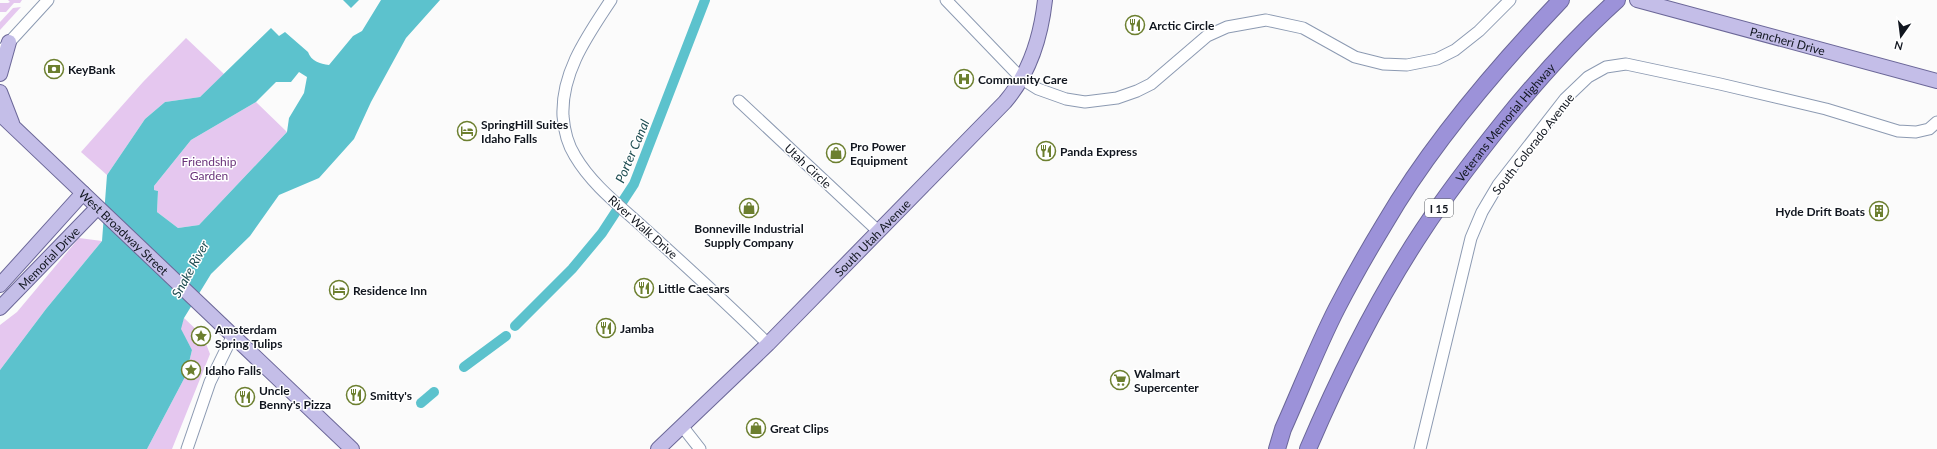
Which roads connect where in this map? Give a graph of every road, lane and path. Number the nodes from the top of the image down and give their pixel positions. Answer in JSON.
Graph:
{"nodes":[{"id":1,"x":48,"y":0,"type":"edge"},
{"id":2,"x":611,"y":0,"type":"edge"},
{"id":3,"x":946,"y":0,"type":"edge"},
{"id":4,"x":1045,"y":0,"type":"edge"},
{"id":5,"x":1510,"y":0,"type":"edge"},
{"id":6,"x":1561,"y":0,"type":"edge"},
{"id":7,"x":1617,"y":0,"type":"edge"},
{"id":8,"x":1637,"y":0,"type":"edge"},
{"id":9,"x":5,"y":47,"type":"edge"},
{"id":10,"x":0,"y":74,"type":"edge"},
{"id":11,"x":1022,"y":79,"type":"junction"},
{"id":12,"x":1937,"y":81,"type":"edge"},
{"id":13,"x":0,"y":92,"type":"edge"},
{"id":14,"x":739,"y":101,"type":"dead end"},
{"id":15,"x":0,"y":114,"type":"edge"},
{"id":16,"x":1937,"y":122,"type":"edge"},
{"id":17,"x":13,"y":127,"type":"junction"},
{"id":18,"x":83,"y":194,"type":"junction"},
{"id":19,"x":101,"y":211,"type":"junction"},
{"id":20,"x":878,"y":231,"type":"junction"},
{"id":21,"x":0,"y":285,"type":"edge"},
{"id":22,"x":0,"y":308,"type":"edge"},
{"id":23,"x":233,"y":335,"type":"junction"},
{"id":24,"x":768,"y":344,"type":"junction"},
{"id":25,"x":682,"y":426,"type":"junction"},
{"id":26,"x":187,"y":449,"type":"edge"},
{"id":27,"x":352,"y":449,"type":"edge"},
{"id":28,"x":658,"y":449,"type":"edge"},
{"id":29,"x":700,"y":449,"type":"edge"},
{"id":30,"x":1277,"y":449,"type":"edge"},
{"id":31,"x":1308,"y":449,"type":"edge"},
{"id":32,"x":1420,"y":449,"type":"edge"}],
"edges":[{"from":1,"to":9,"type":"street"},
{"from":2,"to":24,"type":"street","name":"River Walk Drive"},
{"from":3,"to":11,"type":"street"},
{"from":4,"to":11,"type":"main road","name":"South Utah Avenue"},
{"from":5,"to":11,"type":"street"},
{"from":6,"to":30,"type":"highway"},
{"from":7,"to":31,"type":"highway","name":"Veterans Memorial Highway","number":"I 15"},
{"from":8,"to":12,"type":"main road","name":"Pancheri Drive"},
{"from":9,"to":10,"type":"main road"},
{"from":11,"to":20,"type":"main road","name":"South Utah Avenue"},
{"from":13,"to":17,"type":"main road"},
{"from":14,"to":20,"type":"street","name":"Utah Circle"},
{"from":15,"to":17,"type":"main road","name":"West Broadway Street"},
{"from":16,"to":32,"type":"street","name":"South Colorado Avenue"},
{"from":17,"to":18,"type":"main road","name":"West Broadway Street"},
{"from":18,"to":19,"type":"main road","name":"West Broadway Street"},
{"from":18,"to":21,"type":"main road","name":"Memorial Drive"},
{"from":19,"to":22,"type":"main road","name":"Memorial Drive"},
{"from":19,"to":23,"type":"main road","name":"West Broadway Street"},
{"from":20,"to":24,"type":"main road","name":"South Utah Avenue"},
{"from":23,"to":26,"type":"street"},
{"from":23,"to":27,"type":"main road","name":"West Broadway Street"},
{"from":24,"to":25,"type":"main road","name":"South Utah Avenue"},
{"from":25,"to":28,"type":"main road","name":"South Utah Avenue"},
{"from":25,"to":29,"type":"street"}]}
